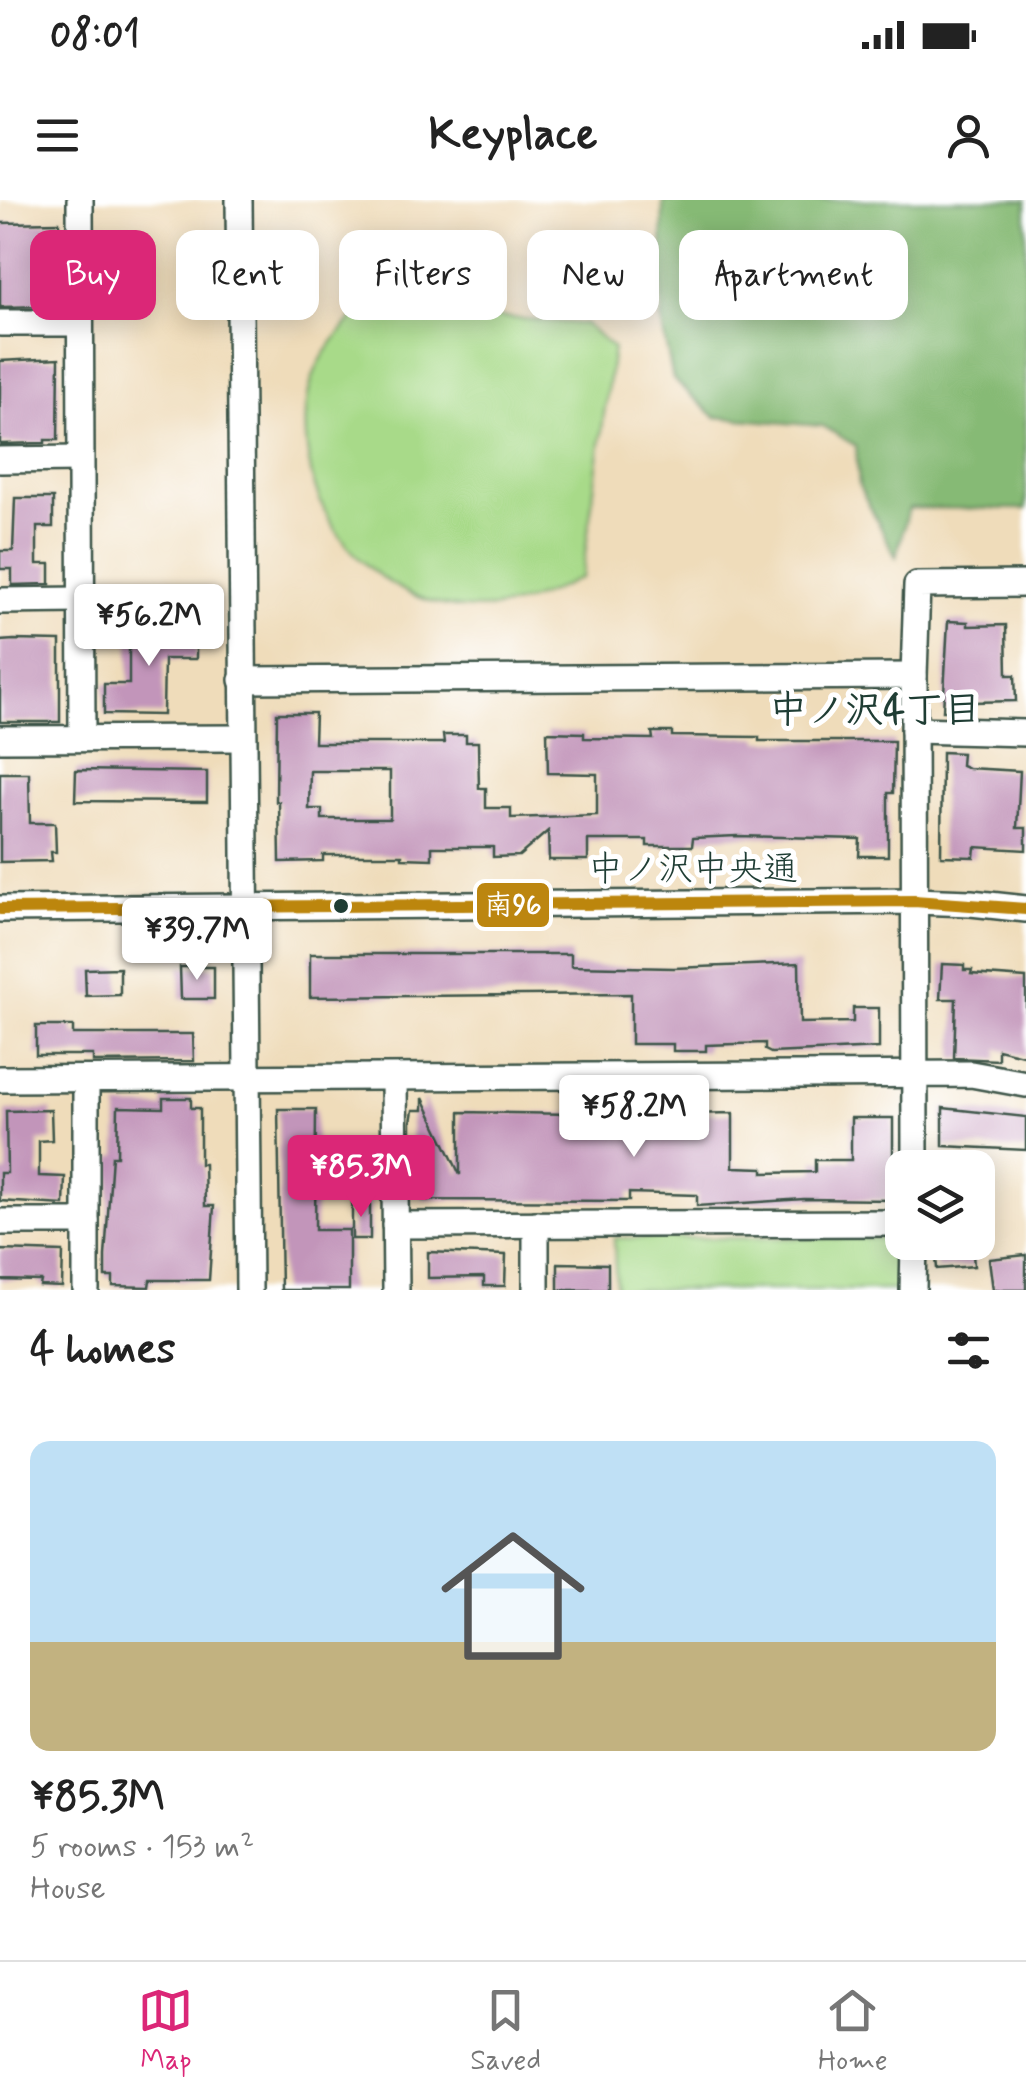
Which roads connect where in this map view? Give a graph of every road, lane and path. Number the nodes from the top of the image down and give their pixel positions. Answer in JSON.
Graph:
{"nodes":[{"id":1,"x":80,"y":200,"type":"edge"},
{"id":2,"x":239,"y":200,"type":"edge"},
{"id":3,"x":0,"y":323,"type":"edge"},
{"id":4,"x":80,"y":323,"type":"junction"},
{"id":5,"x":80,"y":459,"type":"junction"},
{"id":6,"x":0,"y":460,"type":"edge"},
{"id":7,"x":1026,"y":584,"type":"edge"},
{"id":8,"x":80,"y":600,"type":"junction"},
{"id":9,"x":0,"y":601,"type":"edge"},
{"id":10,"x":914,"y":676,"type":"junction"},
{"id":11,"x":242,"y":680,"type":"junction"},
{"id":12,"x":914,"y":730,"type":"junction"},
{"id":13,"x":1026,"y":732,"type":"edge"},
{"id":14,"x":82,"y":738,"type":"junction"},
{"id":15,"x":243,"y":738,"type":"junction"},
{"id":16,"x":0,"y":739,"type":"edge"},
{"id":17,"x":914,"y":901,"type":"junction"},
{"id":18,"x":0,"y":908,"type":"edge"},
{"id":19,"x":244,"y":909,"type":"junction"},
{"id":20,"x":1026,"y":909,"type":"edge"},
{"id":21,"x":916,"y":1075,"type":"junction"},
{"id":22,"x":246,"y":1078,"type":"junction"},
{"id":23,"x":394,"y":1078,"type":"junction"},
{"id":24,"x":86,"y":1079,"type":"junction"},
{"id":25,"x":0,"y":1080,"type":"edge"},
{"id":26,"x":1026,"y":1084,"type":"edge"},
{"id":27,"x":915,"y":1150,"type":"edge"},
{"id":28,"x":0,"y":1222,"type":"edge"},
{"id":29,"x":86,"y":1222,"type":"junction"},
{"id":30,"x":885,"y":1223,"type":"edge"},
{"id":31,"x":536,"y":1224,"type":"junction"},
{"id":32,"x":395,"y":1225,"type":"junction"},
{"id":33,"x":914,"y":1260,"type":"edge"},
{"id":34,"x":86,"y":1290,"type":"edge"},
{"id":35,"x":250,"y":1290,"type":"edge"},
{"id":36,"x":396,"y":1290,"type":"edge"},
{"id":37,"x":536,"y":1290,"type":"edge"},
{"id":38,"x":913,"y":1290,"type":"edge"}],
"edges":[{"from":1,"to":4,"type":"street"},
{"from":2,"to":11,"type":"street"},
{"from":3,"to":4,"type":"street"},
{"from":4,"to":5,"type":"street"},
{"from":5,"to":6,"type":"street"},
{"from":5,"to":8,"type":"street"},
{"from":7,"to":10,"type":"street"},
{"from":8,"to":9,"type":"street"},
{"from":8,"to":14,"type":"street"},
{"from":10,"to":11,"type":"street"},
{"from":10,"to":12,"type":"street"},
{"from":11,"to":15,"type":"street"},
{"from":12,"to":13,"type":"street"},
{"from":12,"to":17,"type":"street"},
{"from":14,"to":15,"type":"street"},
{"from":14,"to":16,"type":"street"},
{"from":15,"to":19,"type":"street"},
{"from":17,"to":19,"type":"street","name":"中ノ沢中央通"},
{"from":17,"to":20,"type":"street","name":"中ノ沢中央通"},
{"from":17,"to":21,"type":"street"},
{"from":18,"to":19,"type":"street","name":"中ノ沢中央通"},
{"from":19,"to":22,"type":"street"},
{"from":21,"to":23,"type":"street"},
{"from":21,"to":26,"type":"street"},
{"from":21,"to":27,"type":"street"},
{"from":22,"to":23,"type":"street"},
{"from":22,"to":24,"type":"street"},
{"from":22,"to":35,"type":"street"},
{"from":23,"to":32,"type":"street"},
{"from":24,"to":25,"type":"street"},
{"from":24,"to":29,"type":"street"},
{"from":28,"to":29,"type":"street"},
{"from":29,"to":34,"type":"street"},
{"from":30,"to":31,"type":"street"},
{"from":31,"to":32,"type":"street"},
{"from":31,"to":37,"type":"street"},
{"from":32,"to":36,"type":"street"},
{"from":33,"to":38,"type":"street"}]}
